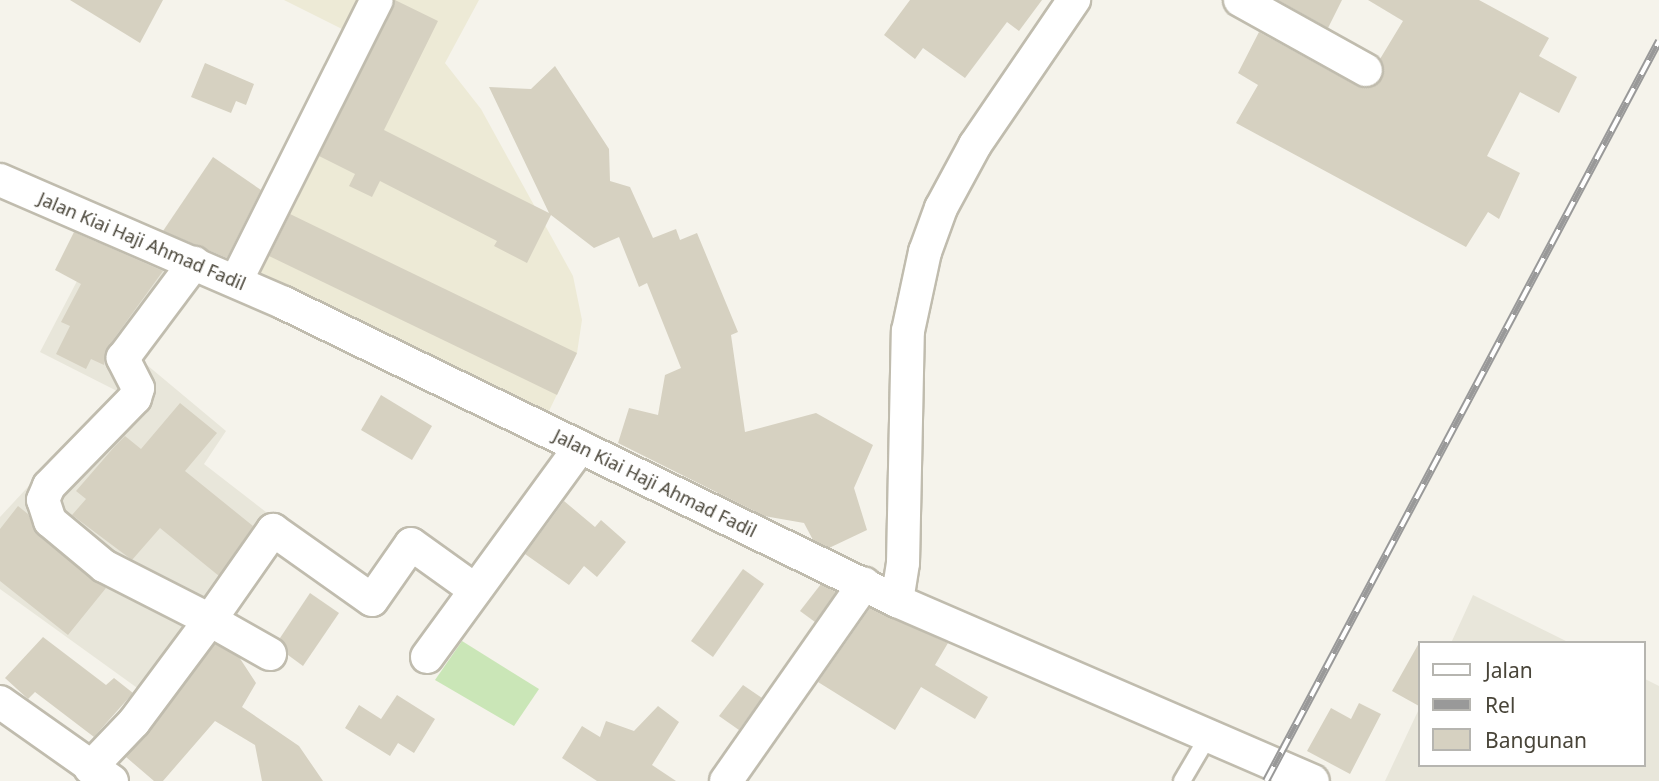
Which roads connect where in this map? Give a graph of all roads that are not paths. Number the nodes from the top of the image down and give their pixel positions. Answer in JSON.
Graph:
{"nodes":[{"id":1,"x":377,"y":0,"type":"edge"},
{"id":2,"x":1074,"y":0,"type":"edge"},
{"id":3,"x":1240,"y":0,"type":"edge"},
{"id":4,"x":1366,"y":70,"type":"dead end"},
{"id":5,"x":0,"y":180,"type":"edge"},
{"id":6,"x":194,"y":263,"type":"junction"},
{"id":7,"x":236,"y":281,"type":"junction"},
{"id":8,"x":580,"y":447,"type":"junction"},
{"id":9,"x":864,"y":584,"type":"junction"},
{"id":10,"x":475,"y":590,"type":"junction"},
{"id":11,"x":897,"y":601,"type":"junction"},
{"id":12,"x":210,"y":620,"type":"junction"},
{"id":13,"x":270,"y":654,"type":"dead end"},
{"id":14,"x":427,"y":657,"type":"dead end"},
{"id":15,"x":0,"y":702,"type":"edge"},
{"id":16,"x":1209,"y":735,"type":"junction"},
{"id":17,"x":101,"y":774,"type":"edge"},
{"id":18,"x":726,"y":781,"type":"edge"},
{"id":19,"x":1182,"y":781,"type":"edge"},
{"id":20,"x":1312,"y":781,"type":"edge"}],
"edges":[{"from":1,"to":7,"type":"street"},
{"from":2,"to":11,"type":"street"},
{"from":3,"to":4,"type":"street"},
{"from":5,"to":6,"type":"street","name":"Jalan Kiai Haji Ahmad Fadil"},
{"from":6,"to":7,"type":"street","name":"Jalan Kiai Haji Ahmad Fadil"},
{"from":6,"to":12,"type":"street"},
{"from":7,"to":8,"type":"street","name":"Jalan Kiai Haji Ahmad Fadil"},
{"from":8,"to":9,"type":"street","name":"Jalan Kiai Haji Ahmad Fadil"},
{"from":8,"to":10,"type":"street"},
{"from":9,"to":11,"type":"street","name":"Jalan Kiai Haji Ahmad Fadil"},
{"from":9,"to":18,"type":"street"},
{"from":10,"to":12,"type":"street"},
{"from":10,"to":14,"type":"street"},
{"from":11,"to":16,"type":"street","name":"Jalan Kiai Haji Ahmad Fadil"},
{"from":12,"to":13,"type":"street"},
{"from":12,"to":17,"type":"street"},
{"from":15,"to":17,"type":"street"},
{"from":16,"to":19,"type":"lane"},
{"from":16,"to":20,"type":"street","name":"Jalan Kiai Haji Ahmad Fadil"}]}
